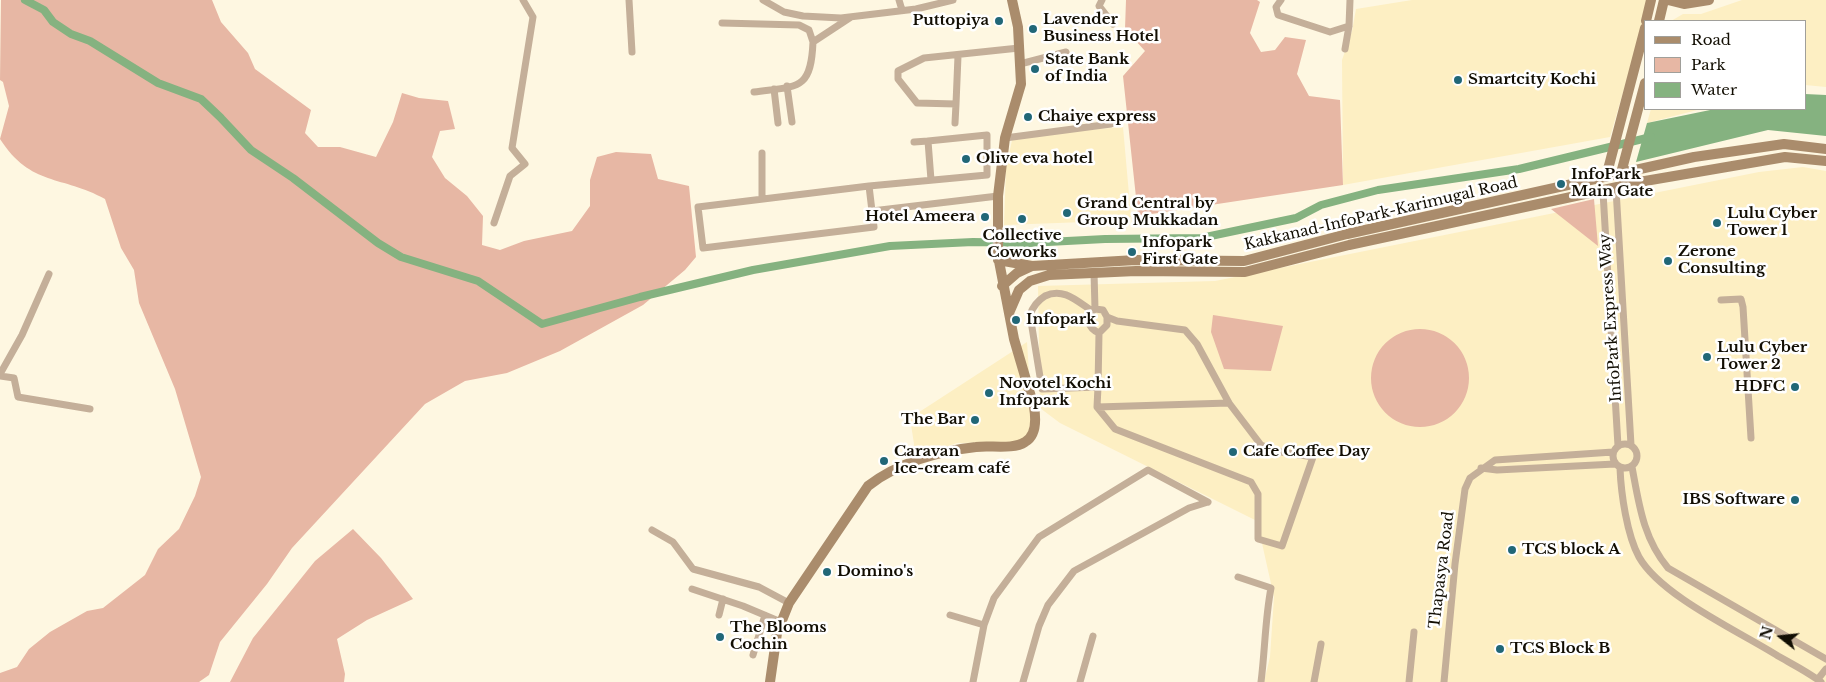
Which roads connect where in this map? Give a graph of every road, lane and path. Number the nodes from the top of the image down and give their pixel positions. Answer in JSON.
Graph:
{"nodes":[{"id":1,"x":523,"y":0,"type":"edge"},
{"id":2,"x":630,"y":0,"type":"edge"},
{"id":3,"x":763,"y":0,"type":"edge"},
{"id":4,"x":898,"y":0,"type":"edge"},
{"id":5,"x":954,"y":0,"type":"edge"},
{"id":6,"x":1012,"y":0,"type":"edge"},
{"id":7,"x":1102,"y":0,"type":"edge"},
{"id":8,"x":1281,"y":0,"type":"edge"},
{"id":9,"x":1350,"y":0,"type":"edge"},
{"id":10,"x":1651,"y":0,"type":"edge"},
{"id":11,"x":1664,"y":0,"type":"edge"},
{"id":12,"x":1668,"y":0,"type":"edge"},
{"id":13,"x":1709,"y":0,"type":"edge"},
{"id":14,"x":902,"y":10,"type":"junction"},
{"id":15,"x":851,"y":17,"type":"junction"},
{"id":16,"x":1646,"y":20,"type":"edge"},
{"id":17,"x":1659,"y":20,"type":"edge"},
{"id":18,"x":722,"y":23,"type":"dead end"},
{"id":19,"x":1113,"y":24,"type":"dead end"},
{"id":20,"x":1350,"y":26,"type":"junction"},
{"id":21,"x":1644,"y":32,"type":"edge"},
{"id":22,"x":813,"y":42,"type":"junction"},
{"id":23,"x":1019,"y":48,"type":"junction"},
{"id":24,"x":1345,"y":49,"type":"dead end"},
{"id":25,"x":632,"y":52,"type":"dead end"},
{"id":26,"x":1066,"y":52,"type":"dead end"},
{"id":27,"x":958,"y":56,"type":"junction"},
{"id":28,"x":1020,"y":64,"type":"junction"},
{"id":29,"x":787,"y":86,"type":"junction"},
{"id":30,"x":1644,"y":87,"type":"edge"},
{"id":31,"x":774,"y":89,"type":"junction"},
{"id":32,"x":754,"y":92,"type":"dead end"},
{"id":33,"x":956,"y":104,"type":"junction"},
{"id":34,"x":792,"y":122,"type":"dead end"},
{"id":35,"x":778,"y":123,"type":"dead end"},
{"id":36,"x":954,"y":123,"type":"dead end"},
{"id":37,"x":1110,"y":124,"type":"dead end"},
{"id":38,"x":1005,"y":138,"type":"junction"},
{"id":39,"x":928,"y":141,"type":"junction"},
{"id":40,"x":914,"y":142,"type":"dead end"},
{"id":41,"x":1826,"y":150,"type":"edge"},
{"id":42,"x":762,"y":153,"type":"dead end"},
{"id":43,"x":1826,"y":161,"type":"edge"},
{"id":44,"x":1622,"y":168,"type":"junction"},
{"id":45,"x":1606,"y":177,"type":"junction"},
{"id":46,"x":931,"y":180,"type":"junction"},
{"id":47,"x":869,"y":186,"type":"junction"},
{"id":48,"x":1616,"y":189,"type":"junction"},
{"id":49,"x":1603,"y":192,"type":"junction"},
{"id":50,"x":998,"y":196,"type":"junction"},
{"id":51,"x":762,"y":199,"type":"junction"},
{"id":52,"x":872,"y":211,"type":"junction"},
{"id":53,"x":494,"y":223,"type":"dead end"},
{"id":54,"x":998,"y":258,"type":"junction"},
{"id":55,"x":1032,"y":266,"type":"junction"},
{"id":56,"x":1173,"y":266,"type":"junction"},
{"id":57,"x":1094,"y":272,"type":"junction"},
{"id":58,"x":49,"y":274,"type":"dead end"},
{"id":59,"x":1002,"y":286,"type":"junction"},
{"id":60,"x":1721,"y":300,"type":"dead end"},
{"id":61,"x":1094,"y":310,"type":"junction"},
{"id":62,"x":1009,"y":313,"type":"junction"},
{"id":63,"x":1107,"y":317,"type":"junction"},
{"id":64,"x":1099,"y":333,"type":"junction"},
{"id":65,"x":0,"y":375,"type":"edge"},
{"id":66,"x":1098,"y":387,"type":"junction"},
{"id":67,"x":1229,"y":403,"type":"junction"},
{"id":68,"x":1097,"y":407,"type":"junction"},
{"id":69,"x":90,"y":409,"type":"dead end"},
{"id":70,"x":1751,"y":438,"type":"dead end"},
{"id":71,"x":1631,"y":445,"type":"junction"},
{"id":72,"x":1616,"y":449,"type":"junction"},
{"id":73,"x":1618,"y":466,"type":"junction"},
{"id":74,"x":1632,"y":466,"type":"junction"},
{"id":75,"x":1481,"y":468,"type":"junction"},
{"id":76,"x":652,"y":530,"type":"dead end"},
{"id":77,"x":1238,"y":577,"type":"dead end"},
{"id":78,"x":692,"y":589,"type":"dead end"},
{"id":79,"x":723,"y":599,"type":"junction"},
{"id":80,"x":789,"y":603,"type":"junction"},
{"id":81,"x":719,"y":615,"type":"dead end"},
{"id":82,"x":765,"y":615,"type":"junction"},
{"id":83,"x":950,"y":615,"type":"dead end"},
{"id":84,"x":781,"y":622,"type":"junction"},
{"id":85,"x":984,"y":625,"type":"junction"},
{"id":86,"x":1414,"y":632,"type":"dead end"},
{"id":87,"x":1093,"y":636,"type":"dead end"},
{"id":88,"x":1321,"y":644,"type":"dead end"},
{"id":89,"x":753,"y":655,"type":"dead end"},
{"id":90,"x":1826,"y":659,"type":"edge"},
{"id":91,"x":1826,"y":669,"type":"edge"},
{"id":92,"x":1819,"y":681,"type":"edge"},
{"id":93,"x":770,"y":682,"type":"edge"},
{"id":94,"x":973,"y":682,"type":"edge"},
{"id":95,"x":1023,"y":682,"type":"edge"},
{"id":96,"x":1080,"y":682,"type":"edge"},
{"id":97,"x":1260,"y":682,"type":"edge"},
{"id":98,"x":1314,"y":682,"type":"edge"},
{"id":99,"x":1409,"y":682,"type":"edge"},
{"id":100,"x":1444,"y":682,"type":"edge"}],
"edges":[{"from":1,"to":53,"type":"street"},
{"from":2,"to":25,"type":"street"},
{"from":3,"to":15,"type":"street"},
{"from":4,"to":14,"type":"street"},
{"from":5,"to":14,"type":"street"},
{"from":6,"to":23,"type":"main road"},
{"from":7,"to":19,"type":"street"},
{"from":8,"to":20,"type":"street"},
{"from":9,"to":20,"type":"street"},
{"from":10,"to":16,"type":"main road"},
{"from":11,"to":17,"type":"main road"},
{"from":12,"to":13,"type":"main road"},
{"from":14,"to":15,"type":"street"},
{"from":15,"to":22,"type":"street"},
{"from":18,"to":22,"type":"street"},
{"from":20,"to":24,"type":"street"},
{"from":21,"to":45,"type":"main road"},
{"from":22,"to":29,"type":"street"},
{"from":23,"to":27,"type":"street"},
{"from":23,"to":28,"type":"main road"},
{"from":26,"to":28,"type":"street"},
{"from":27,"to":33,"type":"street"},
{"from":27,"to":33,"type":"street"},
{"from":28,"to":38,"type":"main road"},
{"from":29,"to":31,"type":"street"},
{"from":29,"to":34,"type":"street"},
{"from":30,"to":44,"type":"main road"},
{"from":31,"to":32,"type":"street"},
{"from":31,"to":35,"type":"street"},
{"from":33,"to":36,"type":"street"},
{"from":37,"to":38,"type":"street"},
{"from":38,"to":50,"type":"main road"},
{"from":39,"to":40,"type":"street"},
{"from":39,"to":46,"type":"street"},
{"from":39,"to":46,"type":"street"},
{"from":41,"to":44,"type":"main road","name":"Kakkanad-InfoPark-Karimugal Road"},
{"from":42,"to":51,"type":"street"},
{"from":43,"to":48,"type":"main road","name":"Kakkanad-InfoPark-Karimugal Road"},
{"from":44,"to":45,"type":"main road","name":"Kakkanad-InfoPark-Karimugal Road"},
{"from":45,"to":56,"type":"main road","name":"Kakkanad-InfoPark-Karimugal Road"},
{"from":46,"to":47,"type":"street"},
{"from":47,"to":51,"type":"street"},
{"from":47,"to":52,"type":"street"},
{"from":48,"to":49,"type":"main road","name":"Kakkanad-InfoPark-Karimugal Road"},
{"from":48,"to":71,"type":"street","name":"InfoPark Express Way"},
{"from":49,"to":56,"type":"main road","name":"Kakkanad-InfoPark-Karimugal Road"},
{"from":49,"to":72,"type":"street","name":"InfoPark Express Way"},
{"from":50,"to":52,"type":"street"},
{"from":50,"to":54,"type":"main road"},
{"from":51,"to":52,"type":"street"},
{"from":54,"to":55,"type":"main road"},
{"from":54,"to":59,"type":"main road"},
{"from":55,"to":56,"type":"main road","name":"Kakkanad-InfoPark-Karimugal Road"},
{"from":55,"to":59,"type":"main road","name":"Kakkanad-InfoPark-Karimugal Road"},
{"from":56,"to":57,"type":"main road","name":"Kakkanad-InfoPark-Karimugal Road"},
{"from":57,"to":61,"type":"street"},
{"from":57,"to":62,"type":"main road","name":"Kakkanad-InfoPark-Karimugal Road"},
{"from":58,"to":65,"type":"street"},
{"from":59,"to":62,"type":"main road"},
{"from":60,"to":70,"type":"street"},
{"from":61,"to":63,"type":"street"},
{"from":61,"to":64,"type":"street"},
{"from":61,"to":66,"type":"street"},
{"from":62,"to":80,"type":"main road"},
{"from":63,"to":64,"type":"street"},
{"from":63,"to":67,"type":"street"},
{"from":64,"to":66,"type":"street"},
{"from":65,"to":69,"type":"street"},
{"from":66,"to":68,"type":"street"},
{"from":67,"to":68,"type":"street"},
{"from":67,"to":68,"type":"street"},
{"from":71,"to":72,"type":"street"},
{"from":71,"to":74,"type":"street"},
{"from":72,"to":73,"type":"street"},
{"from":72,"to":75,"type":"street"},
{"from":73,"to":74,"type":"street"},
{"from":73,"to":75,"type":"street"},
{"from":73,"to":92,"type":"street"},
{"from":74,"to":90,"type":"street"},
{"from":75,"to":100,"type":"street","name":"Thapasya Road"},
{"from":76,"to":80,"type":"street"},
{"from":77,"to":97,"type":"street"},
{"from":78,"to":79,"type":"street"},
{"from":79,"to":81,"type":"street"},
{"from":79,"to":82,"type":"street"},
{"from":80,"to":84,"type":"main road"},
{"from":82,"to":84,"type":"street"},
{"from":82,"to":89,"type":"street"},
{"from":83,"to":85,"type":"street"},
{"from":84,"to":93,"type":"main road"},
{"from":85,"to":94,"type":"street"},
{"from":85,"to":95,"type":"street"},
{"from":86,"to":99,"type":"street"},
{"from":87,"to":96,"type":"street"},
{"from":88,"to":98,"type":"street"},
{"from":91,"to":92,"type":"street"}]}
